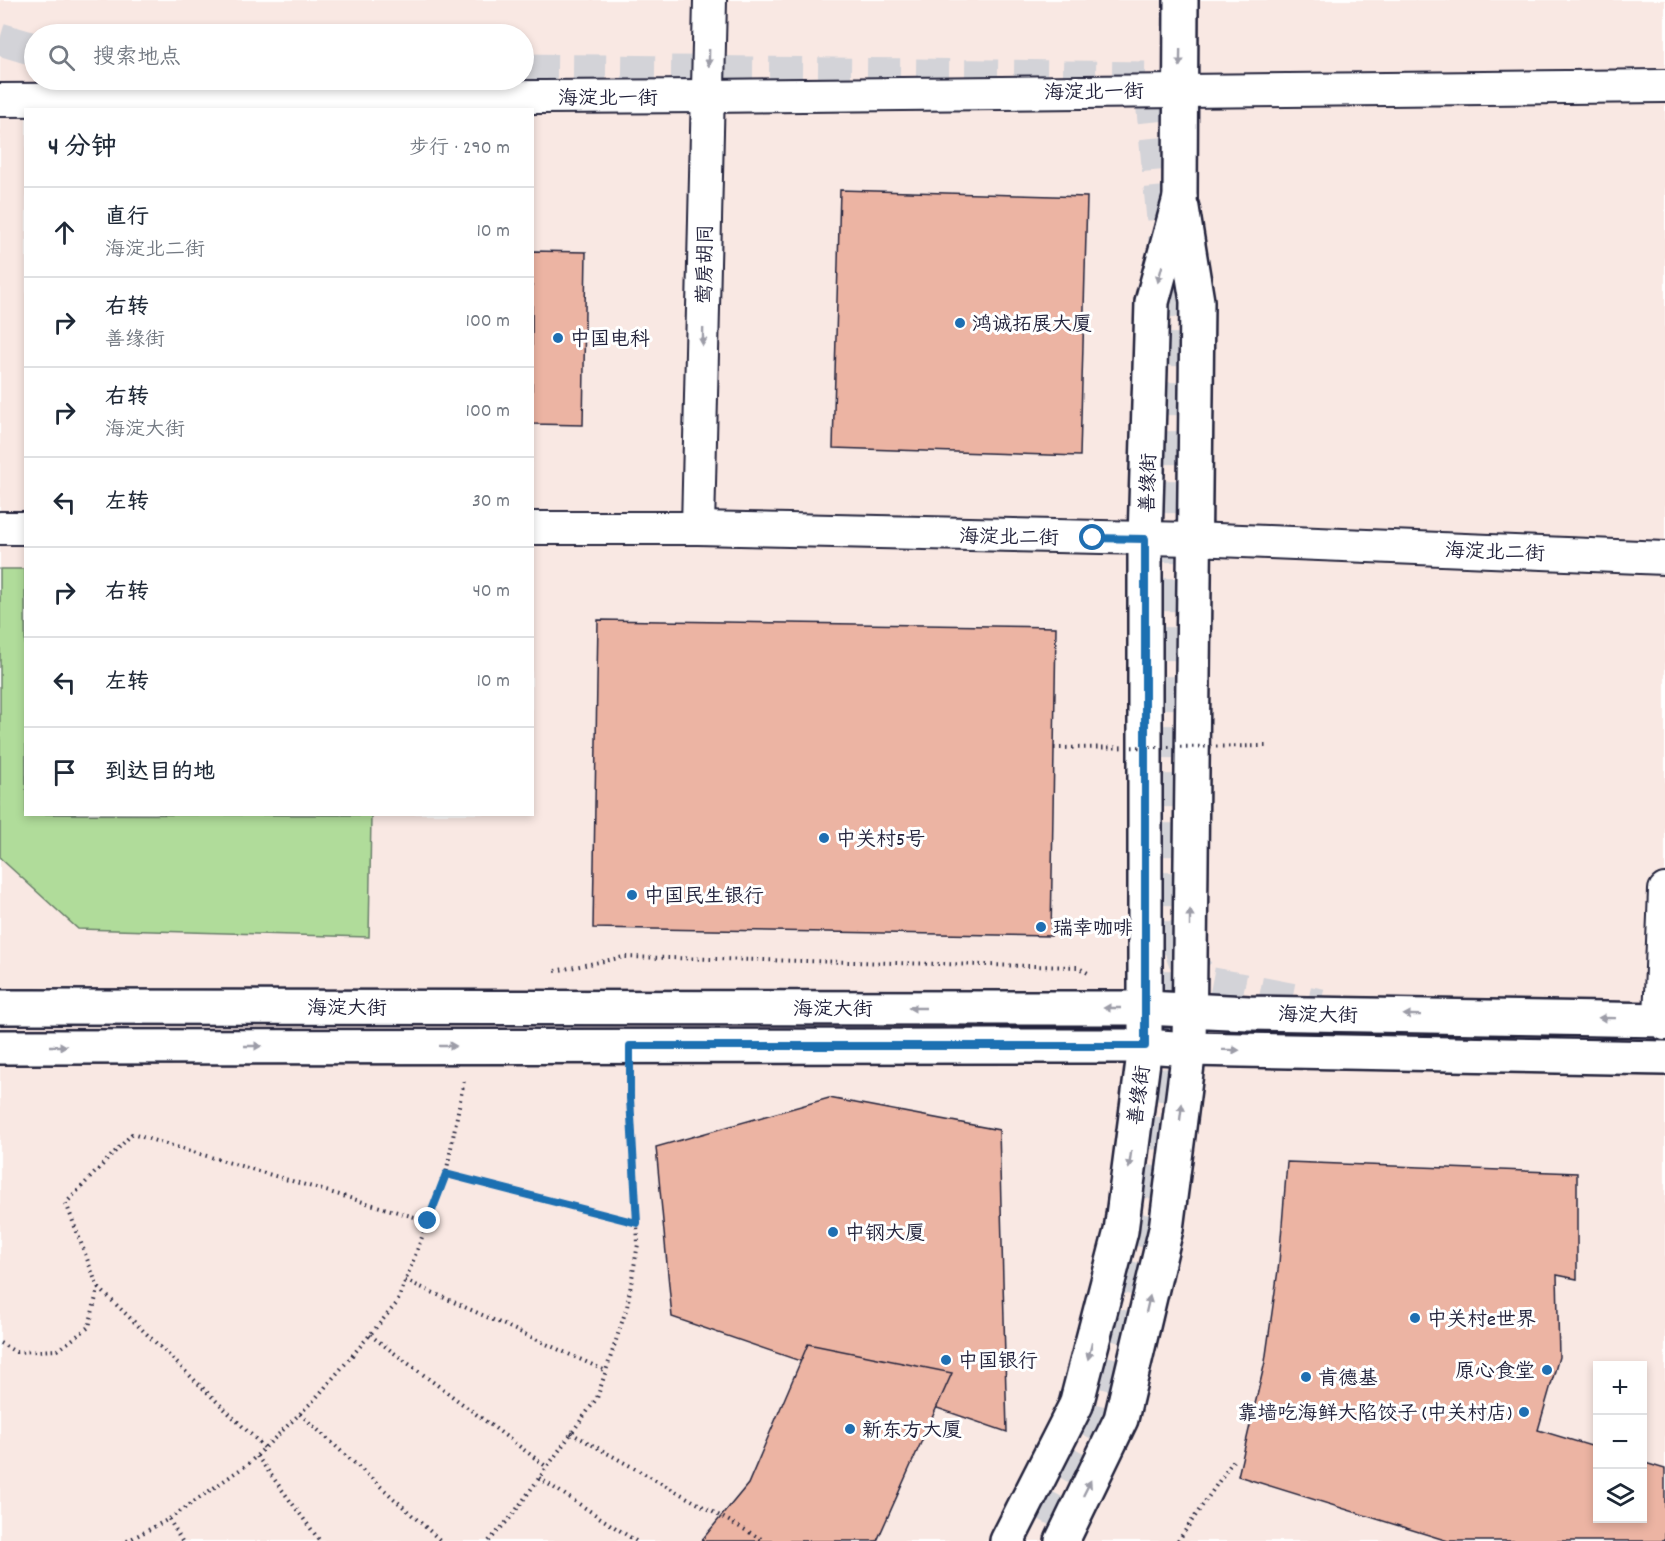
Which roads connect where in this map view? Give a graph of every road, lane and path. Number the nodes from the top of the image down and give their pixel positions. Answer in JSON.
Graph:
{"nodes":[{"id":1,"x":710,"y":0,"type":"edge"},
{"id":2,"x":1180,"y":0,"type":"edge"},
{"id":3,"x":1665,"y":86,"type":"edge"},
{"id":4,"x":1179,"y":90,"type":"junction"},
{"id":5,"x":708,"y":96,"type":"junction"},
{"id":6,"x":0,"y":100,"type":"edge"},
{"id":7,"x":1180,"y":198,"type":"junction"},
{"id":8,"x":0,"y":528,"type":"edge"},
{"id":9,"x":24,"y":528,"type":"edge"},
{"id":10,"x":534,"y":528,"type":"edge"},
{"id":11,"x":698,"y":528,"type":"junction"},
{"id":12,"x":1193,"y":538,"type":"junction"},
{"id":13,"x":1145,"y":539,"type":"junction"},
{"id":14,"x":1665,"y":558,"type":"edge"},
{"id":15,"x":1269,"y":746,"type":"dead end"},
{"id":16,"x":1054,"y":748,"type":"dead end"},
{"id":17,"x":1665,"y":890,"type":"edge"},
{"id":18,"x":550,"y":972,"type":"dead end"},
{"id":19,"x":1096,"y":979,"type":"dead end"},
{"id":20,"x":0,"y":1007,"type":"edge"},
{"id":21,"x":1145,"y":1008,"type":"junction"},
{"id":22,"x":1189,"y":1011,"type":"junction"},
{"id":23,"x":1663,"y":1021,"type":"edge"},
{"id":24,"x":630,"y":1046,"type":"junction"},
{"id":25,"x":1145,"y":1046,"type":"junction"},
{"id":26,"x":0,"y":1047,"type":"edge"},
{"id":27,"x":1189,"y":1049,"type":"junction"},
{"id":28,"x":1665,"y":1058,"type":"edge"},
{"id":29,"x":465,"y":1075,"type":"dead end"},
{"id":30,"x":446,"y":1174,"type":"junction"},
{"id":31,"x":428,"y":1221,"type":"junction"},
{"id":32,"x":637,"y":1223,"type":"junction"},
{"id":33,"x":405,"y":1280,"type":"junction"},
{"id":34,"x":98,"y":1288,"type":"junction"},
{"id":35,"x":370,"y":1335,"type":"junction"},
{"id":36,"x":0,"y":1343,"type":"edge"},
{"id":37,"x":606,"y":1371,"type":"junction"},
{"id":38,"x":300,"y":1414,"type":"junction"},
{"id":39,"x":571,"y":1433,"type":"junction"},
{"id":40,"x":265,"y":1448,"type":"junction"},
{"id":41,"x":257,"y":1455,"type":"junction"},
{"id":42,"x":1233,"y":1461,"type":"dead end"},
{"id":43,"x":547,"y":1467,"type":"junction"},
{"id":44,"x":539,"y":1478,"type":"junction"},
{"id":45,"x":169,"y":1519,"type":"junction"},
{"id":46,"x":128,"y":1541,"type":"edge"},
{"id":47,"x":182,"y":1541,"type":"edge"},
{"id":48,"x":320,"y":1541,"type":"edge"},
{"id":49,"x":441,"y":1541,"type":"edge"},
{"id":50,"x":489,"y":1541,"type":"edge"},
{"id":51,"x":636,"y":1541,"type":"edge"},
{"id":52,"x":765,"y":1541,"type":"edge"},
{"id":53,"x":1007,"y":1541,"type":"edge"},
{"id":54,"x":1062,"y":1541,"type":"edge"},
{"id":55,"x":1178,"y":1541,"type":"edge"}],
"edges":[{"from":1,"to":5,"type":"street","name":"莺房胡同","one_way":true},
{"from":2,"to":4,"type":"main road","name":"善缘街","one_way":true},
{"from":3,"to":4,"type":"street","name":"海淀北一街"},
{"from":4,"to":5,"type":"street","name":"海淀北一街"},
{"from":4,"to":7,"type":"main road","name":"善缘街"},
{"from":5,"to":6,"type":"street","name":"海淀北一街"},
{"from":5,"to":11,"type":"street","name":"莺房胡同","one_way":true},
{"from":7,"to":12,"type":"main road","name":"善缘街"},
{"from":7,"to":13,"type":"main road","name":"善缘街","one_way":true},
{"from":8,"to":9,"type":"street"},
{"from":10,"to":11,"type":"street","name":"海淀北二街"},
{"from":11,"to":13,"type":"street","name":"海淀北二街"},
{"from":12,"to":13,"type":"street","name":"海淀北二街"},
{"from":12,"to":14,"type":"street","name":"海淀北二街"},
{"from":22,"to":12,"type":"main road","name":"善缘街","one_way":true},
{"from":13,"to":21,"type":"main road","name":"善缘街"},
{"from":15,"to":16,"type":"path","bridge":true},
{"from":17,"to":23,"type":"street"},
{"from":18,"to":19,"type":"path"},
{"from":21,"to":20,"type":"main road","name":"海淀大街","one_way":true},
{"from":21,"to":22,"type":"main road","name":"海淀大街"},
{"from":21,"to":25,"type":"main road","name":"善缘街"},
{"from":23,"to":22,"type":"main road","name":"海淀大街","one_way":true},
{"from":22,"to":27,"type":"main road","name":"善缘街"},
{"from":24,"to":25,"type":"main road","name":"海淀大街"},
{"from":26,"to":24,"type":"main road","name":"海淀大街","one_way":true},
{"from":24,"to":32,"type":"path"},
{"from":25,"to":27,"type":"main road","name":"海淀大街"},
{"from":25,"to":53,"type":"main road","name":"善缘街","one_way":true},
{"from":27,"to":28,"type":"main road","name":"海淀大街","one_way":true},
{"from":54,"to":27,"type":"main road","name":"善缘街","one_way":true},
{"from":29,"to":30,"type":"path"},
{"from":30,"to":31,"type":"path"},
{"from":30,"to":32,"type":"path"},
{"from":31,"to":33,"type":"path"},
{"from":31,"to":34,"type":"path"},
{"from":32,"to":37,"type":"path"},
{"from":33,"to":35,"type":"path"},
{"from":33,"to":37,"type":"path"},
{"from":34,"to":36,"type":"path"},
{"from":34,"to":40,"type":"path"},
{"from":35,"to":38,"type":"path"},
{"from":35,"to":43,"type":"path"},
{"from":37,"to":39,"type":"path"},
{"from":38,"to":40,"type":"path"},
{"from":38,"to":49,"type":"path"},
{"from":39,"to":43,"type":"path"},
{"from":39,"to":52,"type":"path"},
{"from":40,"to":41,"type":"path"},
{"from":41,"to":45,"type":"path"},
{"from":41,"to":48,"type":"path"},
{"from":42,"to":55,"type":"path"},
{"from":43,"to":44,"type":"path"},
{"from":44,"to":50,"type":"path"},
{"from":44,"to":51,"type":"path"},
{"from":45,"to":46,"type":"path"},
{"from":45,"to":47,"type":"path"}]}
